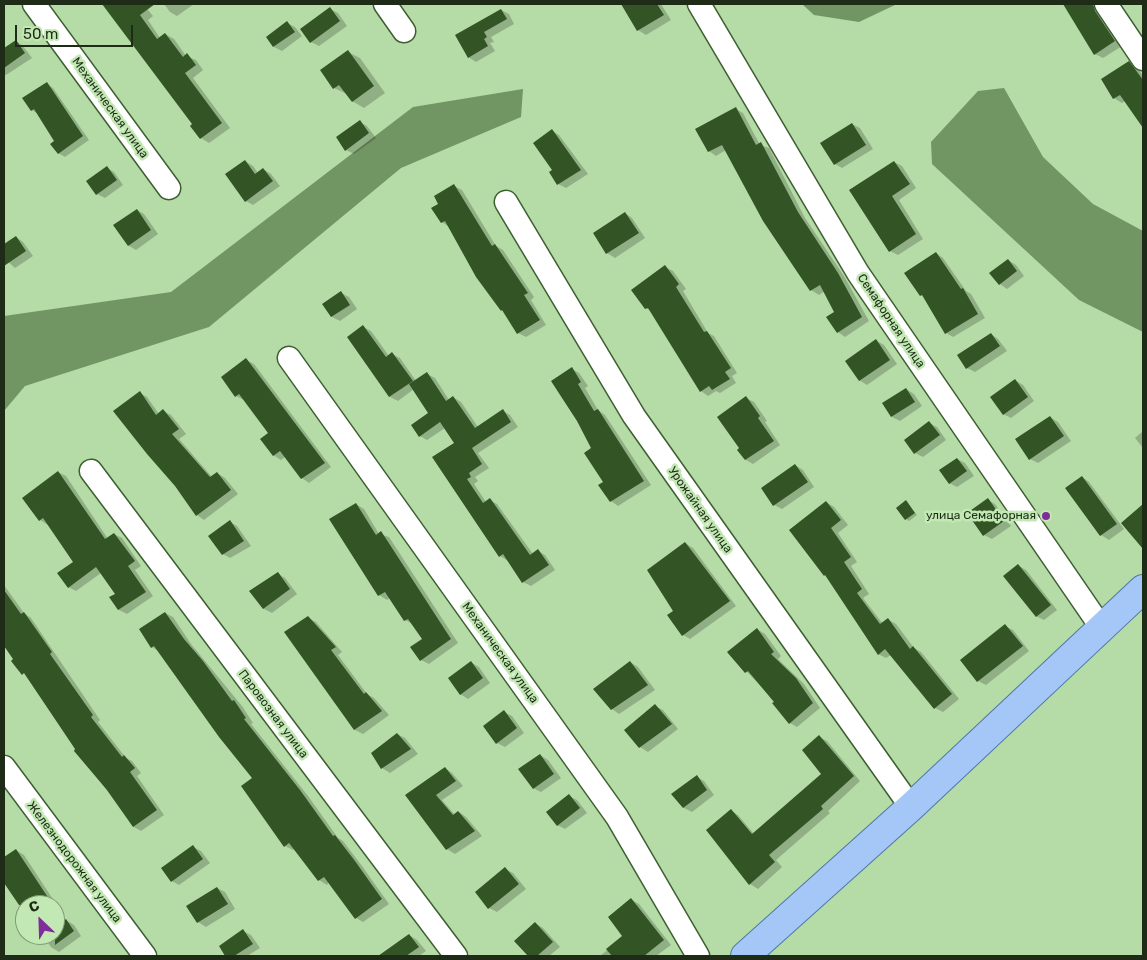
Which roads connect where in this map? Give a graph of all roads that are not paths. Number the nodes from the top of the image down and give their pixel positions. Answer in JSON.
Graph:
{"nodes":[{"id":1,"x":34,"y":4,"type":"edge"},
{"id":2,"x":385,"y":4,"type":"edge"},
{"id":3,"x":1106,"y":4,"type":"edge"},
{"id":4,"x":709,"y":8,"type":"edge"},
{"id":5,"x":404,"y":31,"type":"dead end"},
{"id":6,"x":1143,"y":59,"type":"edge"},
{"id":7,"x":169,"y":188,"type":"dead end"},
{"id":8,"x":506,"y":202,"type":"dead end"},
{"id":9,"x":289,"y":358,"type":"dead end"},
{"id":10,"x":91,"y":471,"type":"dead end"},
{"id":11,"x":1143,"y":589,"type":"edge"},
{"id":12,"x":1100,"y":627,"type":"junction"},
{"id":13,"x":4,"y":767,"type":"edge"},
{"id":14,"x":910,"y":807,"type":"junction"},
{"id":15,"x":144,"y":956,"type":"edge"},
{"id":16,"x":456,"y":956,"type":"edge"},
{"id":17,"x":698,"y":956,"type":"edge"},
{"id":18,"x":745,"y":956,"type":"edge"}],
"edges":[{"from":1,"to":7,"type":"street","name":"Механическая улица"},
{"from":2,"to":5,"type":"street"},
{"from":3,"to":6,"type":"street"},
{"from":4,"to":12,"type":"street","name":"Семафорная улица"},
{"from":8,"to":14,"type":"street","name":"Урожайная улица"},
{"from":9,"to":17,"type":"street","name":"Механическая улица"},
{"from":10,"to":16,"type":"street","name":"Паровозная улица"},
{"from":11,"to":12,"type":"main road"},
{"from":12,"to":14,"type":"main road"},
{"from":13,"to":15,"type":"street","name":"Железнодорожная улица"},
{"from":14,"to":18,"type":"main road"}]}
